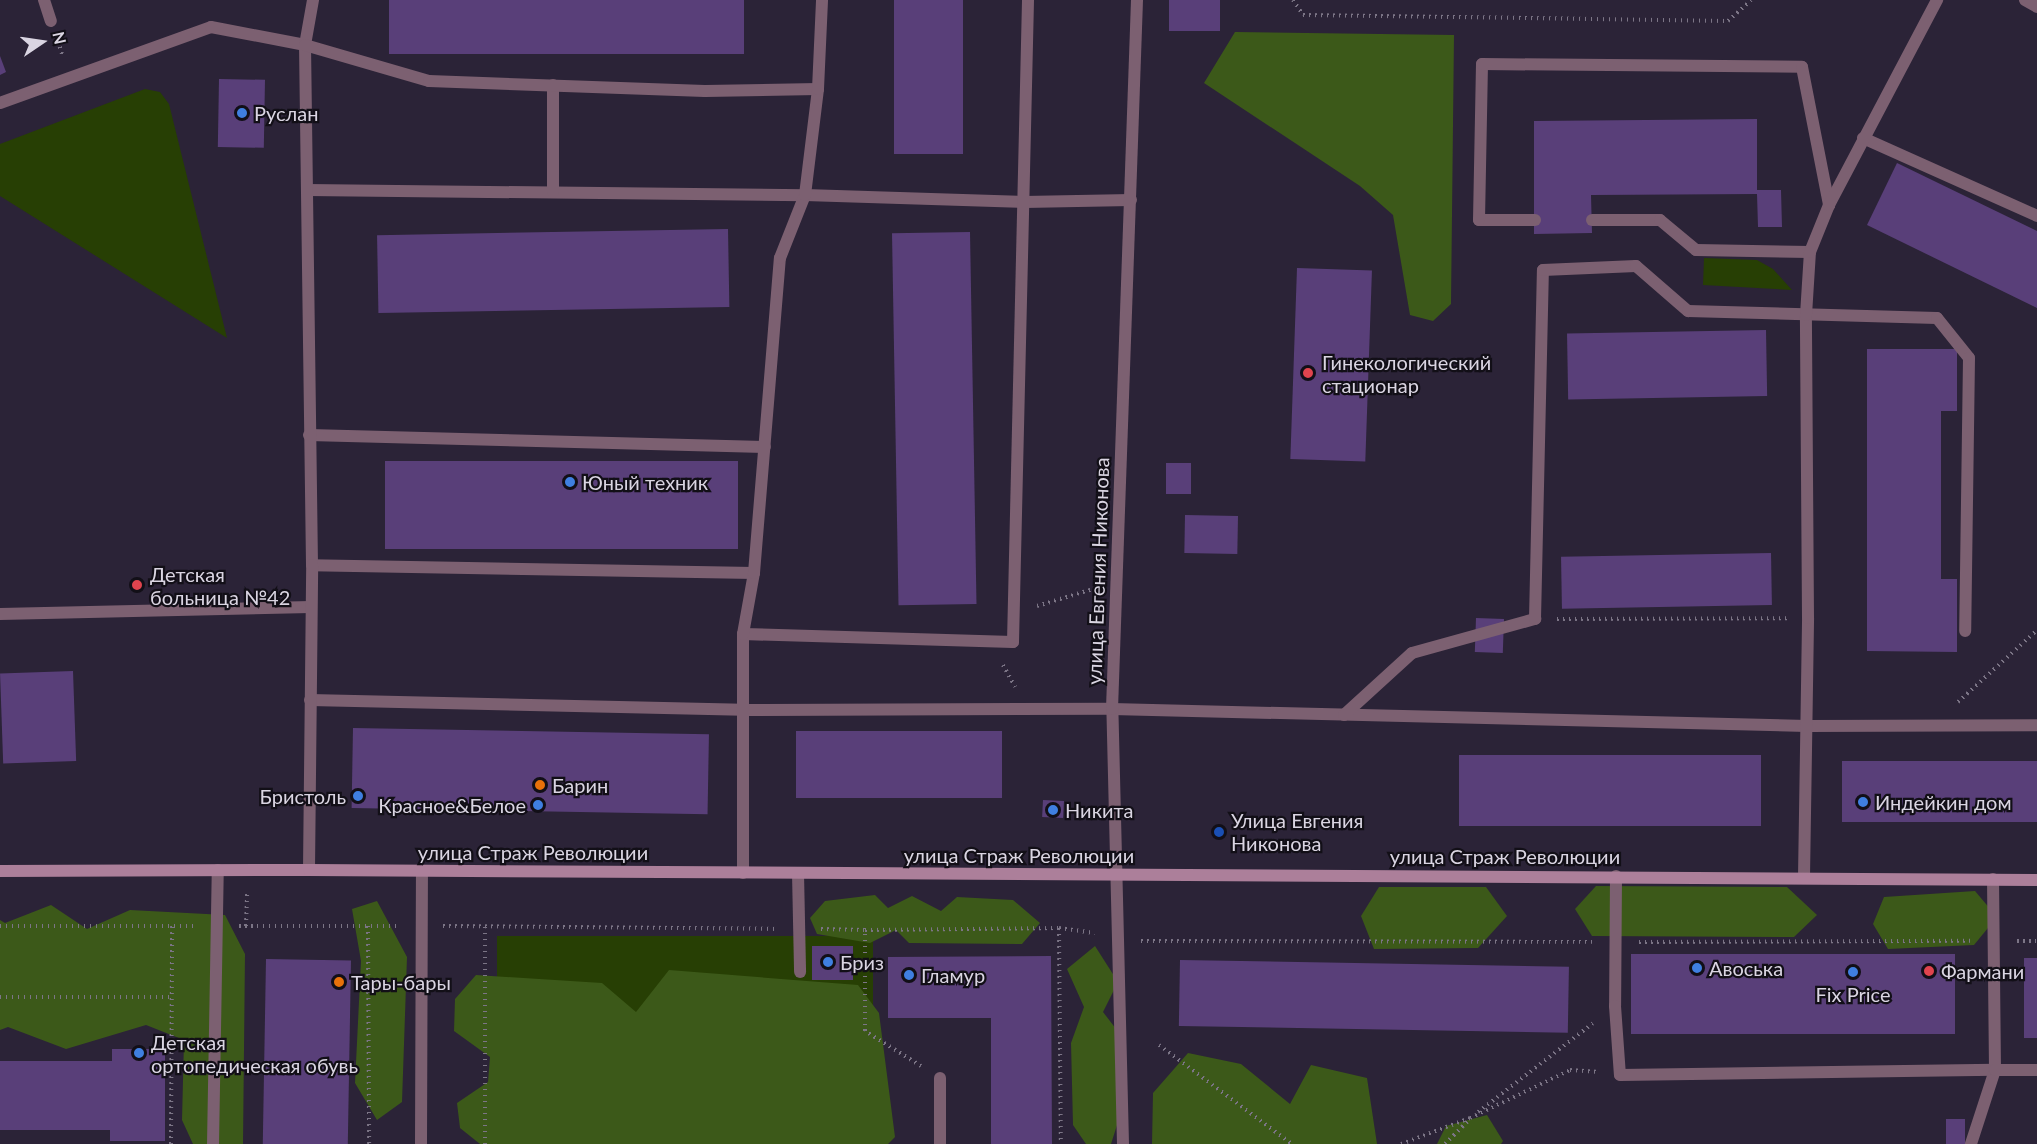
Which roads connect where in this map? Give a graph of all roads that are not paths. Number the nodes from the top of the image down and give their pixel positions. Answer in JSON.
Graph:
{"nodes":[{"id":1,"x":44,"y":0,"type":"edge"},
{"id":2,"x":313,"y":0,"type":"edge"},
{"id":3,"x":822,"y":0,"type":"edge"},
{"id":4,"x":1028,"y":0,"type":"edge"},
{"id":5,"x":1137,"y":0,"type":"edge"},
{"id":6,"x":1937,"y":0,"type":"edge"},
{"id":7,"x":2025,"y":0,"type":"edge"},
{"id":8,"x":2037,"y":7,"type":"edge"},
{"id":9,"x":51,"y":21,"type":"road end"},
{"id":10,"x":305,"y":45,"type":"junction"},
{"id":11,"x":553,"y":86,"type":"junction"},
{"id":12,"x":818,"y":88,"type":"junction"},
{"id":13,"x":0,"y":103,"type":"edge"},
{"id":14,"x":1863,"y":138,"type":"junction"},
{"id":15,"x":307,"y":190,"type":"junction"},
{"id":16,"x":553,"y":192,"type":"junction"},
{"id":17,"x":804,"y":195,"type":"junction"},
{"id":18,"x":1131,"y":200,"type":"junction"},
{"id":19,"x":1024,"y":202,"type":"junction"},
{"id":20,"x":1829,"y":206,"type":"junction"},
{"id":21,"x":2037,"y":216,"type":"edge"},
{"id":22,"x":1535,"y":220,"type":"dead end"},
{"id":23,"x":1592,"y":220,"type":"dead end"},
{"id":24,"x":1810,"y":252,"type":"junction"},
{"id":25,"x":1806,"y":315,"type":"junction"},
{"id":26,"x":309,"y":435,"type":"junction"},
{"id":27,"x":765,"y":447,"type":"junction"},
{"id":28,"x":312,"y":565,"type":"junction"},
{"id":29,"x":754,"y":573,"type":"junction"},
{"id":30,"x":311,"y":607,"type":"junction"},
{"id":31,"x":0,"y":614,"type":"edge"},
{"id":32,"x":1965,"y":631,"type":"dead end"},
{"id":33,"x":743,"y":634,"type":"junction"},
{"id":34,"x":310,"y":700,"type":"junction"},
{"id":35,"x":1112,"y":709,"type":"junction"},
{"id":36,"x":742,"y":710,"type":"junction"},
{"id":37,"x":1344,"y":715,"type":"junction"},
{"id":38,"x":2037,"y":725,"type":"edge"},
{"id":39,"x":1807,"y":726,"type":"junction"},
{"id":40,"x":218,"y":870,"type":"junction"},
{"id":41,"x":309,"y":870,"type":"junction"},
{"id":42,"x":0,"y":871,"type":"edge"},
{"id":43,"x":422,"y":872,"type":"junction"},
{"id":44,"x":743,"y":873,"type":"junction"},
{"id":45,"x":798,"y":873,"type":"junction"},
{"id":46,"x":1114,"y":875,"type":"junction"},
{"id":47,"x":1616,"y":876,"type":"junction"},
{"id":48,"x":1804,"y":877,"type":"junction"},
{"id":49,"x":1993,"y":879,"type":"junction"},
{"id":50,"x":2037,"y":880,"type":"edge"},
{"id":51,"x":800,"y":972,"type":"dead end"},
{"id":52,"x":1995,"y":1070,"type":"junction"},
{"id":53,"x":2037,"y":1070,"type":"edge"},
{"id":54,"x":940,"y":1078,"type":"road end"},
{"id":55,"x":213,"y":1144,"type":"edge"},
{"id":56,"x":421,"y":1144,"type":"edge"},
{"id":57,"x":940,"y":1144,"type":"edge"},
{"id":58,"x":1123,"y":1144,"type":"edge"},
{"id":59,"x":1971,"y":1144,"type":"edge"}],
"edges":[{"from":1,"to":9,"type":"street"},
{"from":2,"to":10,"type":"street"},
{"from":3,"to":12,"type":"street"},
{"from":4,"to":19,"type":"street"},
{"from":5,"to":18,"type":"street","name":"улица Евгения Никонова"},
{"from":6,"to":14,"type":"street"},
{"from":7,"to":8,"type":"street"},
{"from":10,"to":11,"type":"street"},
{"from":10,"to":13,"type":"street"},
{"from":10,"to":15,"type":"street"},
{"from":11,"to":12,"type":"street"},
{"from":11,"to":16,"type":"street"},
{"from":12,"to":17,"type":"street"},
{"from":14,"to":20,"type":"street"},
{"from":14,"to":21,"type":"street"},
{"from":15,"to":16,"type":"street"},
{"from":15,"to":26,"type":"street"},
{"from":16,"to":17,"type":"street"},
{"from":17,"to":19,"type":"street"},
{"from":17,"to":27,"type":"street"},
{"from":18,"to":19,"type":"street"},
{"from":18,"to":35,"type":"street","name":"улица Евгения Никонова"},
{"from":19,"to":33,"type":"street"},
{"from":20,"to":22,"type":"street"},
{"from":20,"to":24,"type":"street"},
{"from":23,"to":24,"type":"street"},
{"from":24,"to":25,"type":"street"},
{"from":25,"to":32,"type":"street"},
{"from":25,"to":37,"type":"street"},
{"from":25,"to":39,"type":"street"},
{"from":26,"to":27,"type":"street"},
{"from":26,"to":28,"type":"street"},
{"from":27,"to":29,"type":"street"},
{"from":28,"to":29,"type":"street"},
{"from":28,"to":30,"type":"street"},
{"from":29,"to":33,"type":"street"},
{"from":30,"to":31,"type":"street"},
{"from":30,"to":34,"type":"street"},
{"from":33,"to":36,"type":"street"},
{"from":34,"to":36,"type":"street"},
{"from":34,"to":41,"type":"street"},
{"from":35,"to":36,"type":"street"},
{"from":35,"to":37,"type":"street"},
{"from":35,"to":46,"type":"street","name":"улица Евгения Никонова"},
{"from":36,"to":44,"type":"street"},
{"from":37,"to":39,"type":"street"},
{"from":38,"to":39,"type":"street"},
{"from":39,"to":48,"type":"street"},
{"from":40,"to":41,"type":"street","name":"улица Страж Революции"},
{"from":40,"to":42,"type":"street","name":"улица Страж Революции"},
{"from":40,"to":55,"type":"street"},
{"from":41,"to":43,"type":"street","name":"улица Страж Революции"},
{"from":43,"to":44,"type":"street","name":"улица Страж Революции"},
{"from":43,"to":56,"type":"street"},
{"from":44,"to":45,"type":"street","name":"улица Страж Революции"},
{"from":45,"to":46,"type":"street","name":"улица Страж Революции"},
{"from":45,"to":51,"type":"street"},
{"from":46,"to":47,"type":"street","name":"улица Страж Революции"},
{"from":46,"to":58,"type":"street","name":"улица Евгения Никонова"},
{"from":47,"to":48,"type":"street","name":"улица Страж Революции"},
{"from":47,"to":52,"type":"street"},
{"from":48,"to":49,"type":"street","name":"улица Страж Революции"},
{"from":49,"to":50,"type":"street","name":"улица Страж Революции"},
{"from":49,"to":52,"type":"street"},
{"from":52,"to":53,"type":"street"},
{"from":52,"to":59,"type":"street"},
{"from":54,"to":57,"type":"street"}]}
